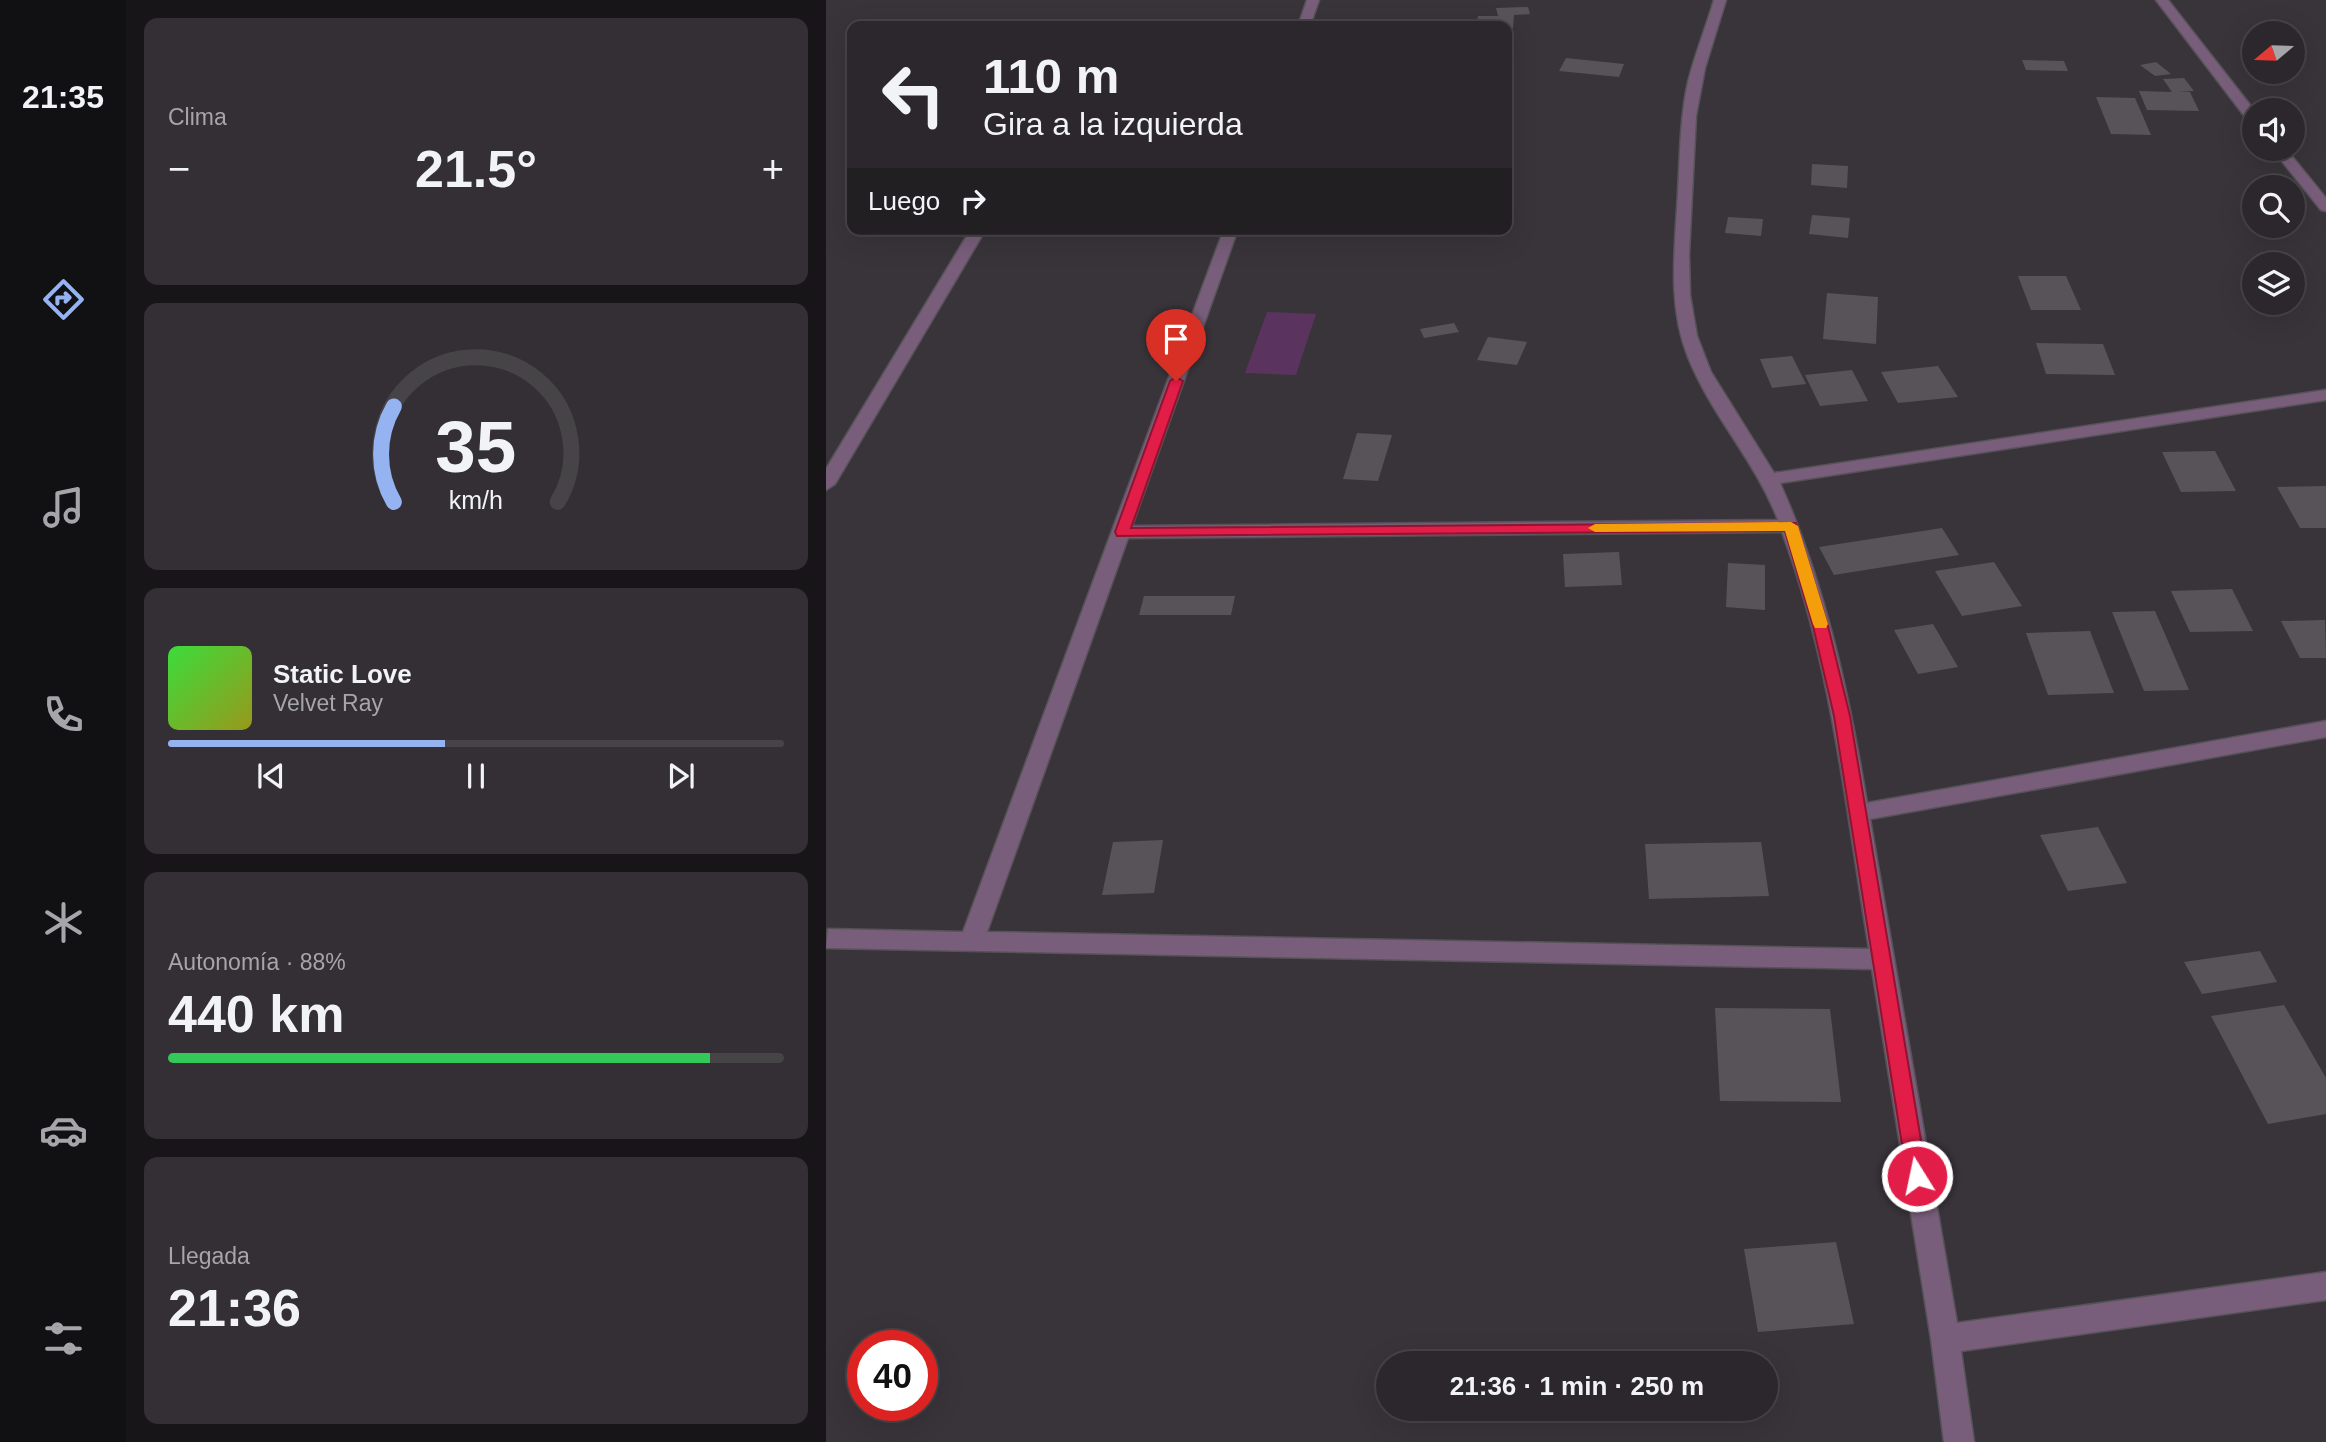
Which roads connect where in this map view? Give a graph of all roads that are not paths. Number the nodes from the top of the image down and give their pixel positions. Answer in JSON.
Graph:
{"nodes":[{"id":1,"x":1313,"y":0,"type":"edge"},
{"id":2,"x":1720,"y":0,"type":"edge"},
{"id":3,"x":2162,"y":0,"type":"edge"},
{"id":4,"x":1306,"y":21,"type":"edge"},
{"id":5,"x":2242,"y":103,"type":"edge"},
{"id":6,"x":2288,"y":161,"type":"edge"},
{"id":7,"x":2326,"y":207,"type":"edge"},
{"id":8,"x":975,"y":235,"type":"edge"},
{"id":9,"x":1229,"y":235,"type":"edge"},
{"id":10,"x":2326,"y":395,"type":"edge"},
{"id":11,"x":1769,"y":479,"type":"junction"},
{"id":12,"x":826,"y":484,"type":"edge"},
{"id":13,"x":1791,"y":526,"type":"junction"},
{"id":14,"x":1122,"y":532,"type":"junction"},
{"id":15,"x":2326,"y":729,"type":"edge"},
{"id":16,"x":1858,"y":813,"type":"junction"},
{"id":17,"x":828,"y":939,"type":"dead end"},
{"id":18,"x":972,"y":941,"type":"junction"},
{"id":19,"x":1881,"y":958,"type":"junction"},
{"id":20,"x":2326,"y":1286,"type":"edge"},
{"id":21,"x":1945,"y":1339,"type":"junction"},
{"id":22,"x":1959,"y":1442,"type":"edge"}],
"edges":[{"from":1,"to":4,"type":"street"},
{"from":2,"to":11,"type":"street"},
{"from":3,"to":5,"type":"street"},
{"from":6,"to":7,"type":"street"},
{"from":8,"to":12,"type":"street"},
{"from":9,"to":14,"type":"street"},
{"from":10,"to":11,"type":"street"},
{"from":11,"to":13,"type":"street"},
{"from":13,"to":14,"type":"street"},
{"from":13,"to":16,"type":"street"},
{"from":14,"to":18,"type":"street"},
{"from":15,"to":16,"type":"street"},
{"from":16,"to":19,"type":"street"},
{"from":17,"to":18,"type":"street"},
{"from":18,"to":19,"type":"street"},
{"from":19,"to":21,"type":"street"},
{"from":20,"to":21,"type":"street"},
{"from":21,"to":22,"type":"street"}]}
